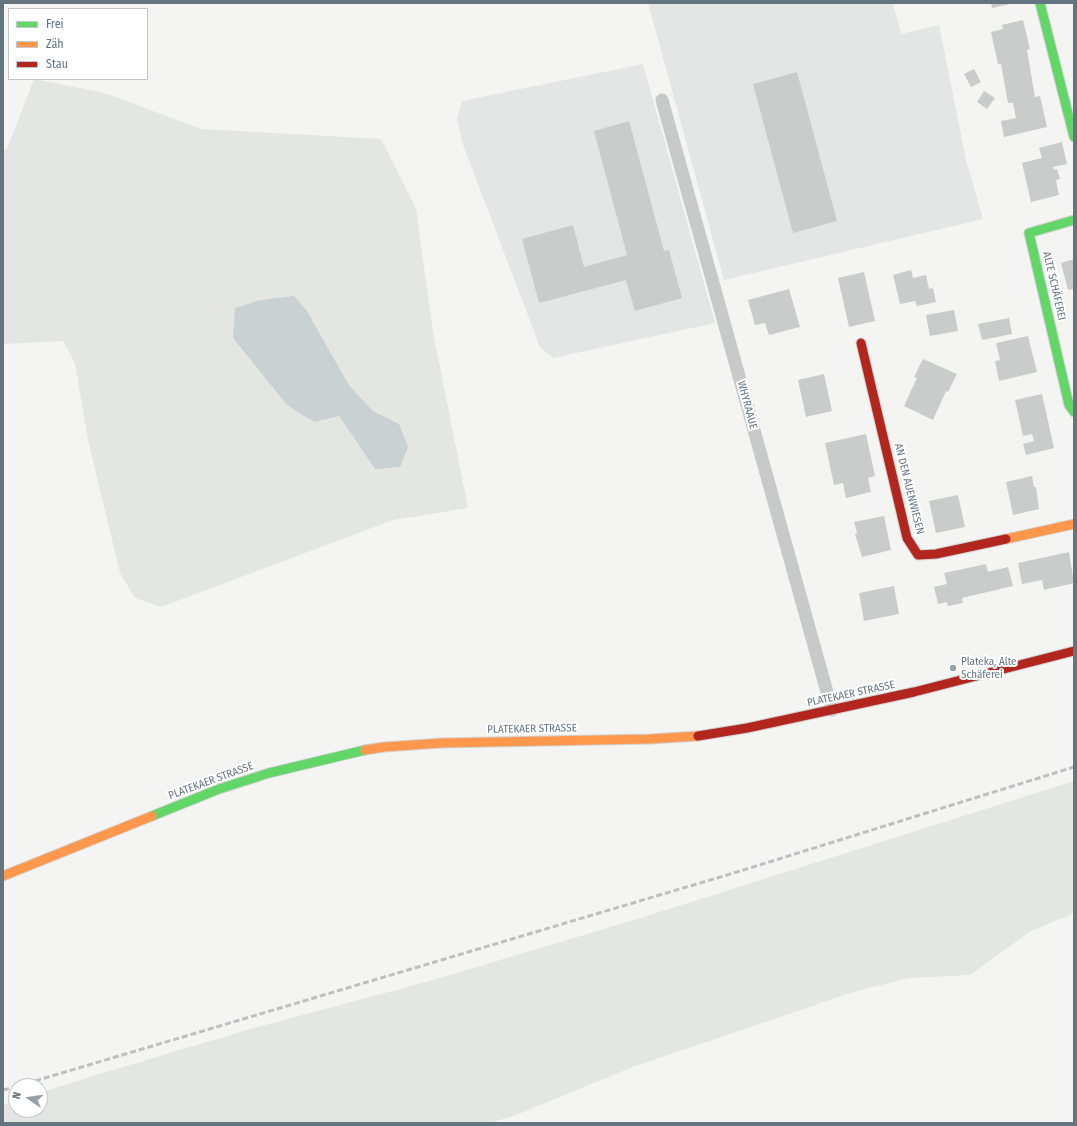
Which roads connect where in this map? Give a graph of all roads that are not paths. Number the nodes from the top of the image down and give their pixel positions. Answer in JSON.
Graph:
{"nodes":[{"id":1,"x":1040,"y":3,"type":"edge"},
{"id":2,"x":662,"y":100,"type":"dead end"},
{"id":3,"x":1074,"y":137,"type":"edge"},
{"id":4,"x":1074,"y":220,"type":"edge"},
{"id":5,"x":862,"y":342,"type":"dead end"},
{"id":6,"x":1074,"y":412,"type":"edge"},
{"id":7,"x":1074,"y":524,"type":"edge"},
{"id":8,"x":1074,"y":651,"type":"edge"},
{"id":9,"x":832,"y":710,"type":"junction"},
{"id":10,"x":3,"y":876,"type":"edge"}],
"edges":[{"from":1,"to":3,"type":"street"},
{"from":2,"to":9,"type":"lane","name":"WHYRAAUE"},
{"from":4,"to":6,"type":"street","name":"ALTE SCHÄFEREI"},
{"from":5,"to":7,"type":"street","name":"AN DEN AUENWIESEN"},
{"from":8,"to":9,"type":"street","name":"PLATEKAER STRASSE"},
{"from":9,"to":10,"type":"street","name":"PLATEKAER STRASSE"}]}
